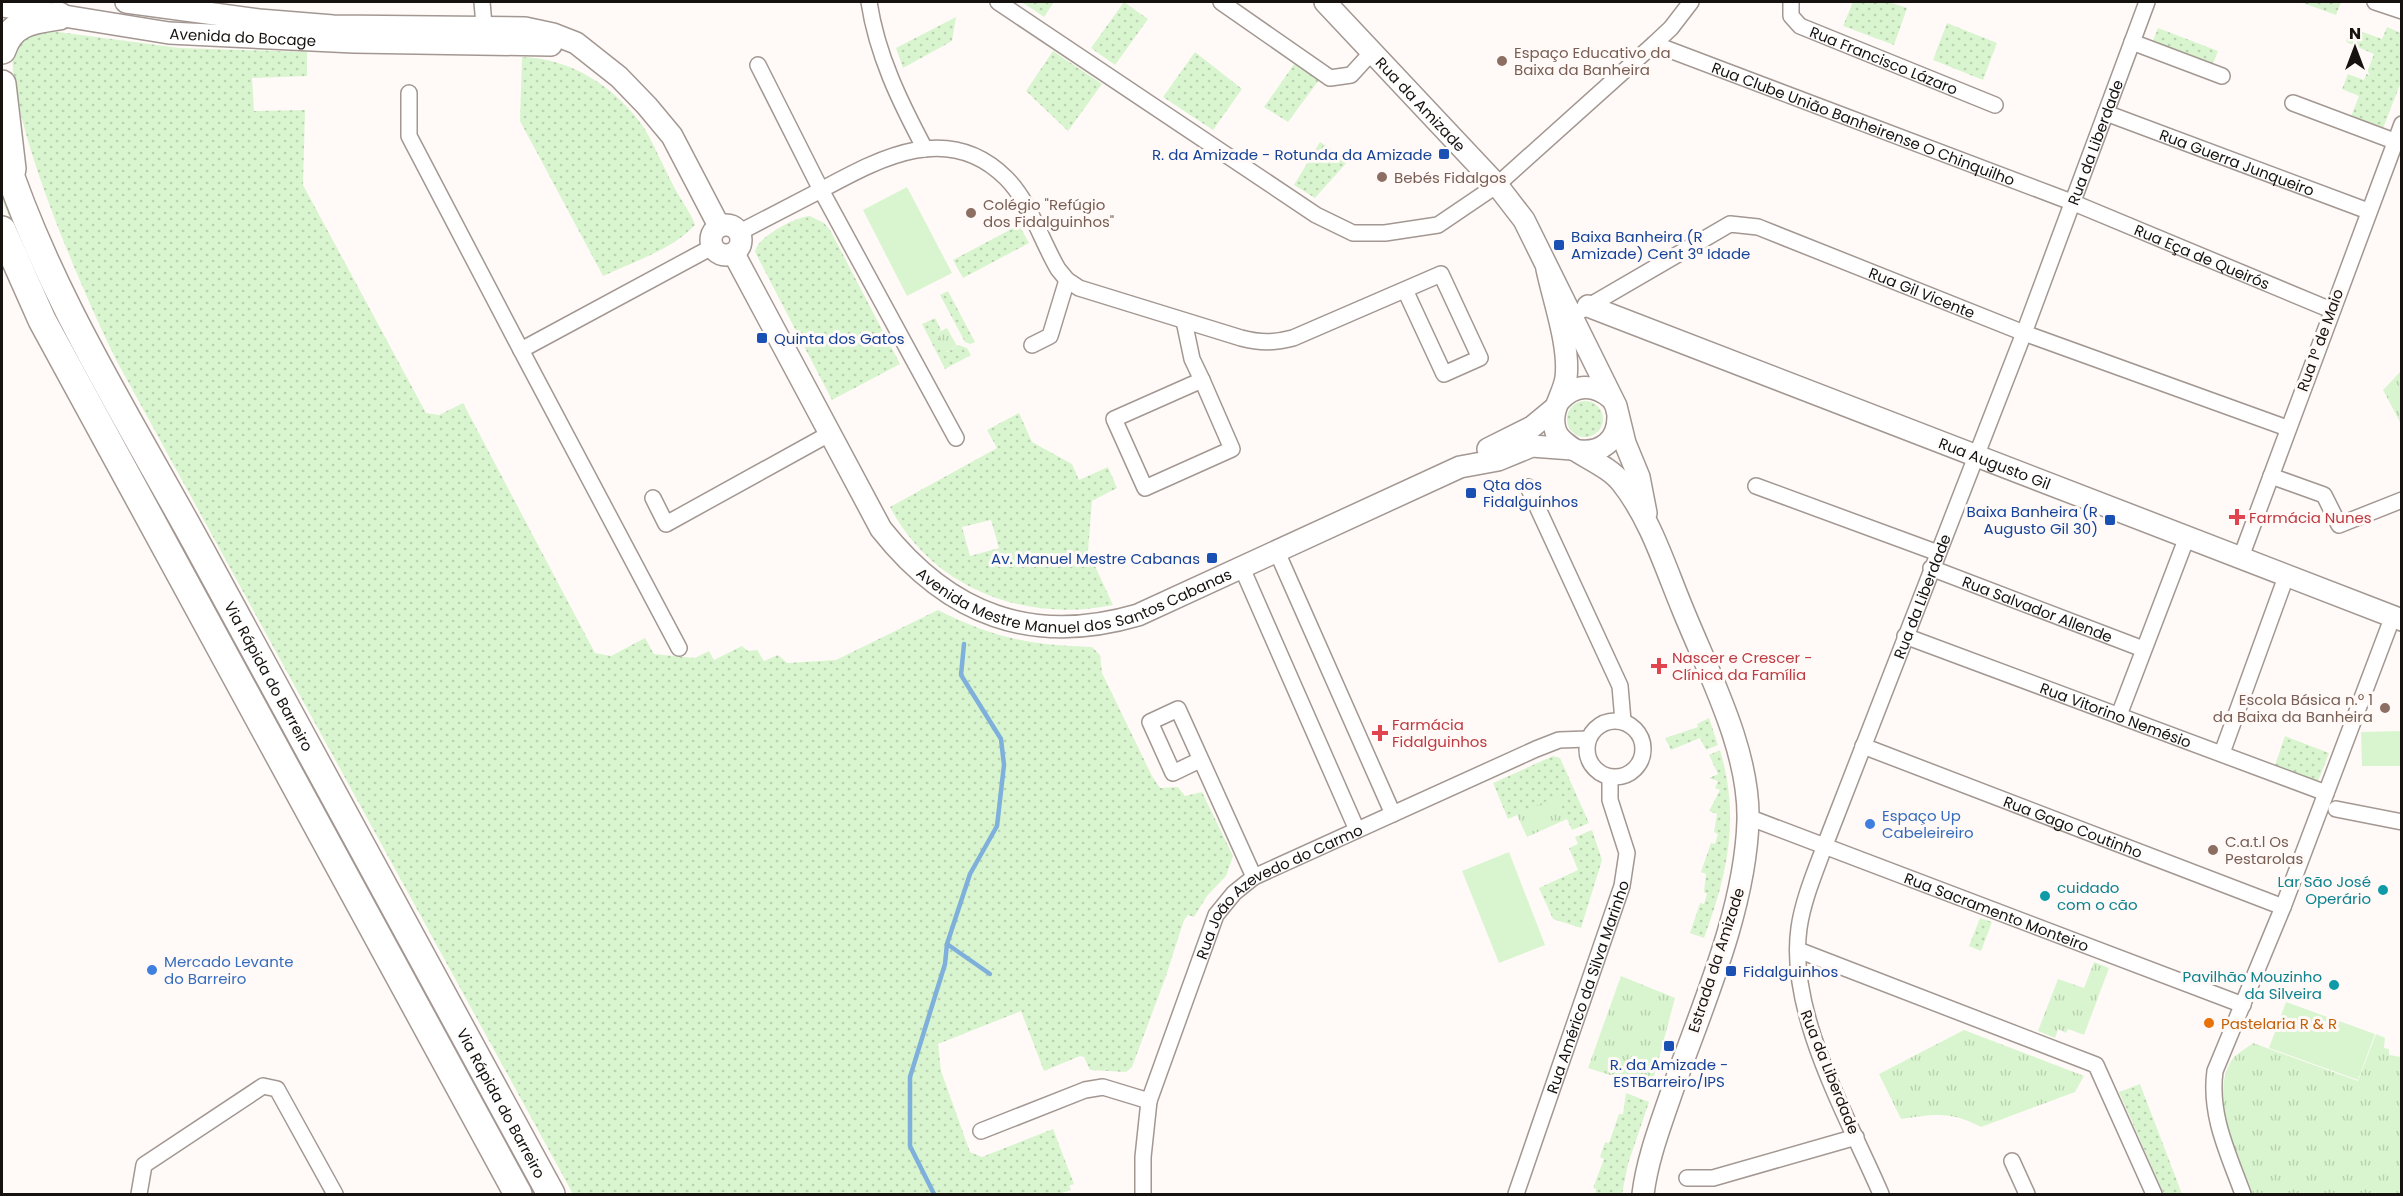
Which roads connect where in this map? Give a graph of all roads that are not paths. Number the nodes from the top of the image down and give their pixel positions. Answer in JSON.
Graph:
{"nodes":[{"id":1,"x":126,"y":2,"type":"edge"},
{"id":2,"x":482,"y":2,"type":"edge"},
{"id":3,"x":869,"y":2,"type":"edge"},
{"id":4,"x":998,"y":2,"type":"edge"},
{"id":5,"x":1221,"y":2,"type":"edge"},
{"id":6,"x":1325,"y":2,"type":"edge"},
{"id":7,"x":1691,"y":2,"type":"edge"},
{"id":8,"x":1791,"y":2,"type":"edge"},
{"id":9,"x":2147,"y":2,"type":"edge"},
{"id":10,"x":2375,"y":2,"type":"edge"},
{"id":11,"x":2,"y":6,"type":"edge"},
{"id":12,"x":2402,"y":11,"type":"edge"},
{"id":13,"x":59,"y":16,"type":"junction"},
{"id":14,"x":485,"y":35,"type":"junction"},
{"id":15,"x":2133,"y":42,"type":"junction"},
{"id":16,"x":1654,"y":44,"type":"junction"},
{"id":17,"x":2,"y":50,"type":"edge"},
{"id":18,"x":1372,"y":52,"type":"junction"},
{"id":19,"x":758,"y":65,"type":"dead end"},
{"id":20,"x":2222,"y":76,"type":"dead end"},
{"id":21,"x":2,"y":84,"type":"edge"},
{"id":22,"x":409,"y":93,"type":"dead end"},
{"id":23,"x":2293,"y":104,"type":"dead end"},
{"id":24,"x":1995,"y":105,"type":"dead end"},
{"id":25,"x":2106,"y":113,"type":"junction"},
{"id":26,"x":2402,"y":124,"type":"edge"},
{"id":27,"x":2394,"y":141,"type":"junction"},
{"id":28,"x":925,"y":149,"type":"junction"},
{"id":29,"x":2,"y":150,"type":"edge"},
{"id":30,"x":12,"y":185,"type":"junction"},
{"id":31,"x":1497,"y":185,"type":"junction"},
{"id":32,"x":821,"y":190,"type":"junction"},
{"id":33,"x":2074,"y":202,"type":"junction"},
{"id":34,"x":2368,"y":211,"type":"junction"},
{"id":35,"x":729,"y":229,"type":"junction"},
{"id":36,"x":2,"y":230,"type":"edge"},
{"id":37,"x":712,"y":247,"type":"junction"},
{"id":38,"x":734,"y":254,"type":"junction"},
{"id":39,"x":1547,"y":269,"type":"junction"},
{"id":40,"x":1067,"y":280,"type":"junction"},
{"id":41,"x":1406,"y":290,"type":"junction"},
{"id":42,"x":2331,"y":310,"type":"junction"},
{"id":43,"x":1580,"y":311,"type":"junction"},
{"id":44,"x":1184,"y":321,"type":"junction"},
{"id":45,"x":2024,"y":333,"type":"junction"},
{"id":46,"x":1032,"y":345,"type":"dead end"},
{"id":47,"x":521,"y":350,"type":"junction"},
{"id":48,"x":1202,"y":381,"type":"junction"},
{"id":49,"x":1557,"y":404,"type":"junction"},
{"id":50,"x":1614,"y":406,"type":"junction"},
{"id":51,"x":2287,"y":428,"type":"junction"},
{"id":52,"x":829,"y":434,"type":"junction"},
{"id":53,"x":956,"y":438,"type":"dead end"},
{"id":54,"x":1576,"y":450,"type":"junction"},
{"id":55,"x":1975,"y":456,"type":"junction"},
{"id":56,"x":1460,"y":467,"type":"junction"},
{"id":57,"x":2271,"y":476,"type":"junction"},
{"id":58,"x":1756,"y":486,"type":"dead end"},
{"id":59,"x":1528,"y":487,"type":"dead end"},
{"id":60,"x":653,"y":498,"type":"dead end"},
{"id":61,"x":2402,"y":500,"type":"edge"},
{"id":62,"x":1649,"y":528,"type":"junction"},
{"id":63,"x":2187,"y":537,"type":"junction"},
{"id":64,"x":1277,"y":552,"type":"junction"},
{"id":65,"x":1938,"y":553,"type":"junction"},
{"id":66,"x":2241,"y":557,"type":"junction"},
{"id":67,"x":1242,"y":568,"type":"junction"},
{"id":68,"x":1931,"y":568,"type":"junction"},
{"id":69,"x":2287,"y":574,"type":"junction"},
{"id":70,"x":2397,"y":618,"type":"edge"},
{"id":71,"x":1905,"y":636,"type":"junction"},
{"id":72,"x":679,"y":648,"type":"dead end"},
{"id":73,"x":2143,"y":650,"type":"junction"},
{"id":74,"x":2119,"y":715,"type":"junction"},
{"id":75,"x":1623,"y":721,"type":"junction"},
{"id":76,"x":1729,"y":721,"type":"joint"},
{"id":77,"x":1588,"y":739,"type":"junction"},
{"id":78,"x":1863,"y":746,"type":"junction"},
{"id":79,"x":2222,"y":753,"type":"junction"},
{"id":80,"x":1200,"y":760,"type":"dead end"},
{"id":81,"x":1610,"y":777,"type":"junction"},
{"id":82,"x":2326,"y":793,"type":"junction"},
{"id":83,"x":2336,"y":809,"type":"dead end"},
{"id":84,"x":1393,"y":814,"type":"junction"},
{"id":85,"x":1748,"y":817,"type":"junction"},
{"id":86,"x":2402,"y":822,"type":"edge"},
{"id":87,"x":1358,"y":830,"type":"junction"},
{"id":88,"x":1825,"y":845,"type":"junction"},
{"id":89,"x":1254,"y":877,"type":"junction"},
{"id":90,"x":2283,"y":907,"type":"junction"},
{"id":91,"x":1798,"y":950,"type":"junction"},
{"id":92,"x":2243,"y":1005,"type":"junction"},
{"id":93,"x":1149,"y":1101,"type":"junction"},
{"id":94,"x":981,"y":1131,"type":"dead end"},
{"id":95,"x":1856,"y":1137,"type":"junction"},
{"id":96,"x":2012,"y":1161,"type":"dead end"},
{"id":97,"x":1687,"y":1178,"type":"dead end"},
{"id":98,"x":139,"y":1194,"type":"edge"},
{"id":99,"x":335,"y":1194,"type":"edge"},
{"id":100,"x":518,"y":1194,"type":"edge"},
{"id":101,"x":551,"y":1194,"type":"edge"},
{"id":102,"x":1143,"y":1194,"type":"edge"},
{"id":103,"x":1516,"y":1194,"type":"edge"},
{"id":104,"x":1643,"y":1194,"type":"edge"},
{"id":105,"x":1881,"y":1194,"type":"edge"},
{"id":106,"x":2027,"y":1194,"type":"edge"},
{"id":107,"x":2154,"y":1194,"type":"edge"},
{"id":108,"x":2243,"y":1194,"type":"edge"}],
"edges":[{"from":1,"to":14,"type":"main road","name":"Avenida do Bocage"},
{"from":2,"to":14,"type":"street"},
{"from":3,"to":28,"type":"street"},
{"from":4,"to":31,"type":"street"},
{"from":5,"to":18,"type":"street"},
{"from":6,"to":18,"type":"main road","name":"Rua da Amizade"},
{"from":7,"to":16,"type":"street"},
{"from":8,"to":24,"type":"street","name":"Rua Francisco Lázaro"},
{"from":9,"to":15,"type":"street","name":"Rua da Liberdade"},
{"from":10,"to":12,"type":"street"},
{"from":11,"to":13,"type":"main road","name":"Avenida do Bocage"},
{"from":13,"to":14,"type":"main road","name":"Avenida do Bocage"},
{"from":13,"to":17,"type":"highway"},
{"from":14,"to":35,"type":"main road"},
{"from":15,"to":20,"type":"street"},
{"from":15,"to":25,"type":"street","name":"Rua da Liberdade"},
{"from":16,"to":31,"type":"street"},
{"from":16,"to":33,"type":"street","name":"Rua Clube União Banheirense O Chinquilho"},
{"from":18,"to":31,"type":"main road","name":"Rua da Amizade"},
{"from":19,"to":32,"type":"street"},
{"from":21,"to":30,"type":"highway"},
{"from":22,"to":47,"type":"street"},
{"from":23,"to":27,"type":"street"},
{"from":25,"to":33,"type":"street","name":"Rua da Liberdade"},
{"from":25,"to":34,"type":"street","name":"Rua Guerra Junqueiro"},
{"from":26,"to":27,"type":"street","name":"Rua 1º de Maio"},
{"from":27,"to":34,"type":"street","name":"Rua 1º de Maio"},
{"from":28,"to":32,"type":"street"},
{"from":28,"to":40,"type":"street"},
{"from":29,"to":30,"type":"highway","name":"Via Rápida do Barreiro"},
{"from":30,"to":101,"type":"highway","name":"Via Rápida do Barreiro"},
{"from":31,"to":39,"type":"main road","name":"Rua da Amizade"},
{"from":32,"to":35,"type":"street"},
{"from":32,"to":53,"type":"street"},
{"from":33,"to":42,"type":"street","name":"Rua Eça de Queirós"},
{"from":33,"to":45,"type":"street","name":"Rua da Liberdade"},
{"from":34,"to":42,"type":"street","name":"Rua 1º de Maio"},
{"from":35,"to":37,"type":"main road"},
{"from":35,"to":38,"type":"main road"},
{"from":36,"to":100,"type":"highway","name":"Via Rápida do Barreiro"},
{"from":37,"to":38,"type":"main road"},
{"from":37,"to":47,"type":"street"},
{"from":38,"to":52,"type":"main road","name":"Avenida Mestre Manuel dos Santos Cabanas"},
{"from":39,"to":43,"type":"main road","name":"Rua da Amizade"},
{"from":39,"to":49,"type":"main road","name":"Rua da Amizade"},
{"from":40,"to":44,"type":"street"},
{"from":40,"to":46,"type":"street"},
{"from":41,"to":41,"type":"street"},
{"from":41,"to":44,"type":"street"},
{"from":42,"to":51,"type":"street","name":"Rua 1º de Maio"},
{"from":43,"to":45,"type":"street","name":"Rua Gil Vicente"},
{"from":43,"to":50,"type":"main road","name":"Rua da Amizade"},
{"from":43,"to":55,"type":"main road","name":"Rua Augusto Gil"},
{"from":44,"to":48,"type":"street"},
{"from":45,"to":51,"type":"street","name":"Rua Gil Vicente"},
{"from":45,"to":55,"type":"street","name":"Rua da Liberdade"},
{"from":47,"to":72,"type":"street"},
{"from":48,"to":48,"type":"street"},
{"from":49,"to":50,"type":"main road"},
{"from":49,"to":54,"type":"main road","name":"Rua da Amizade"},
{"from":49,"to":56,"type":"main road"},
{"from":50,"to":54,"type":"main road"},
{"from":50,"to":62,"type":"main road","name":"Rua da Amizade"},
{"from":51,"to":57,"type":"street","name":"Rua 1º de Maio"},
{"from":52,"to":60,"type":"street"},
{"from":52,"to":67,"type":"main road","name":"Avenida Mestre Manuel dos Santos Cabanas"},
{"from":54,"to":56,"type":"main road","name":"Avenida Mestre Manuel dos Santos Cabanas"},
{"from":54,"to":62,"type":"main road","name":"Rua da Amizade"},
{"from":55,"to":63,"type":"main road","name":"Rua Augusto Gil"},
{"from":55,"to":65,"type":"street","name":"Rua da Liberdade"},
{"from":56,"to":64,"type":"main road","name":"Avenida Mestre Manuel dos Santos Cabanas"},
{"from":57,"to":61,"type":"street"},
{"from":57,"to":66,"type":"street","name":"Rua 1º de Maio"},
{"from":58,"to":65,"type":"street"},
{"from":59,"to":75,"type":"street"},
{"from":62,"to":76,"type":"main road","name":"Rua da Amizade"},
{"from":63,"to":66,"type":"main road","name":"Rua Augusto Gil"},
{"from":63,"to":73,"type":"street"},
{"from":64,"to":67,"type":"main road","name":"Avenida Mestre Manuel dos Santos Cabanas"},
{"from":64,"to":84,"type":"street"},
{"from":65,"to":68,"type":"street","name":"Rua da Liberdade"},
{"from":66,"to":69,"type":"main road","name":"Rua Augusto Gil"},
{"from":67,"to":87,"type":"street"},
{"from":68,"to":71,"type":"street","name":"Rua da Liberdade"},
{"from":68,"to":73,"type":"street","name":"Rua Salvador Allende"},
{"from":69,"to":70,"type":"main road","name":"Rua Augusto Gil"},
{"from":69,"to":79,"type":"street"},
{"from":70,"to":82,"type":"street"},
{"from":71,"to":74,"type":"street","name":"Rua Vitorino Nemésio"},
{"from":71,"to":78,"type":"street","name":"Rua da Liberdade"},
{"from":73,"to":74,"type":"street"},
{"from":74,"to":79,"type":"street","name":"Rua Vitorino Nemésio"},
{"from":75,"to":77,"type":"street"},
{"from":75,"to":81,"type":"street"},
{"from":76,"to":85,"type":"main road","name":"Estrada da Amizade"},
{"from":77,"to":81,"type":"street"},
{"from":77,"to":84,"type":"street","name":"Rua João Azevedo do Carmo"},
{"from":78,"to":88,"type":"street","name":"Rua da Liberdade"},
{"from":78,"to":90,"type":"street","name":"Rua Gago Coutinho"},
{"from":79,"to":82,"type":"street","name":"Rua Vitorino Nemésio"},
{"from":80,"to":89,"type":"street"},
{"from":81,"to":103,"type":"street","name":"Rua Américo da Silva Marinho"},
{"from":82,"to":90,"type":"street"},
{"from":83,"to":86,"type":"street"},
{"from":84,"to":87,"type":"street","name":"Rua João Azevedo do Carmo"},
{"from":85,"to":88,"type":"street","name":"Rua Sacramento Monteiro"},
{"from":85,"to":104,"type":"main road","name":"Estrada da Amizade"},
{"from":87,"to":89,"type":"street","name":"Rua João Azevedo do Carmo"},
{"from":88,"to":91,"type":"street","name":"Rua da Liberdade"},
{"from":88,"to":92,"type":"street","name":"Rua Sacramento Monteiro"},
{"from":89,"to":93,"type":"street","name":"Rua João Azevedo do Carmo"},
{"from":90,"to":92,"type":"street"},
{"from":91,"to":95,"type":"street","name":"Rua da Liberdade"},
{"from":91,"to":107,"type":"street"},
{"from":92,"to":108,"type":"street"},
{"from":93,"to":94,"type":"street"},
{"from":93,"to":102,"type":"street","name":"Rua João Azevedo do Carmo"},
{"from":95,"to":97,"type":"street"},
{"from":95,"to":105,"type":"street","name":"Rua da Liberdade"},
{"from":96,"to":106,"type":"street"},
{"from":98,"to":99,"type":"street"}]}
